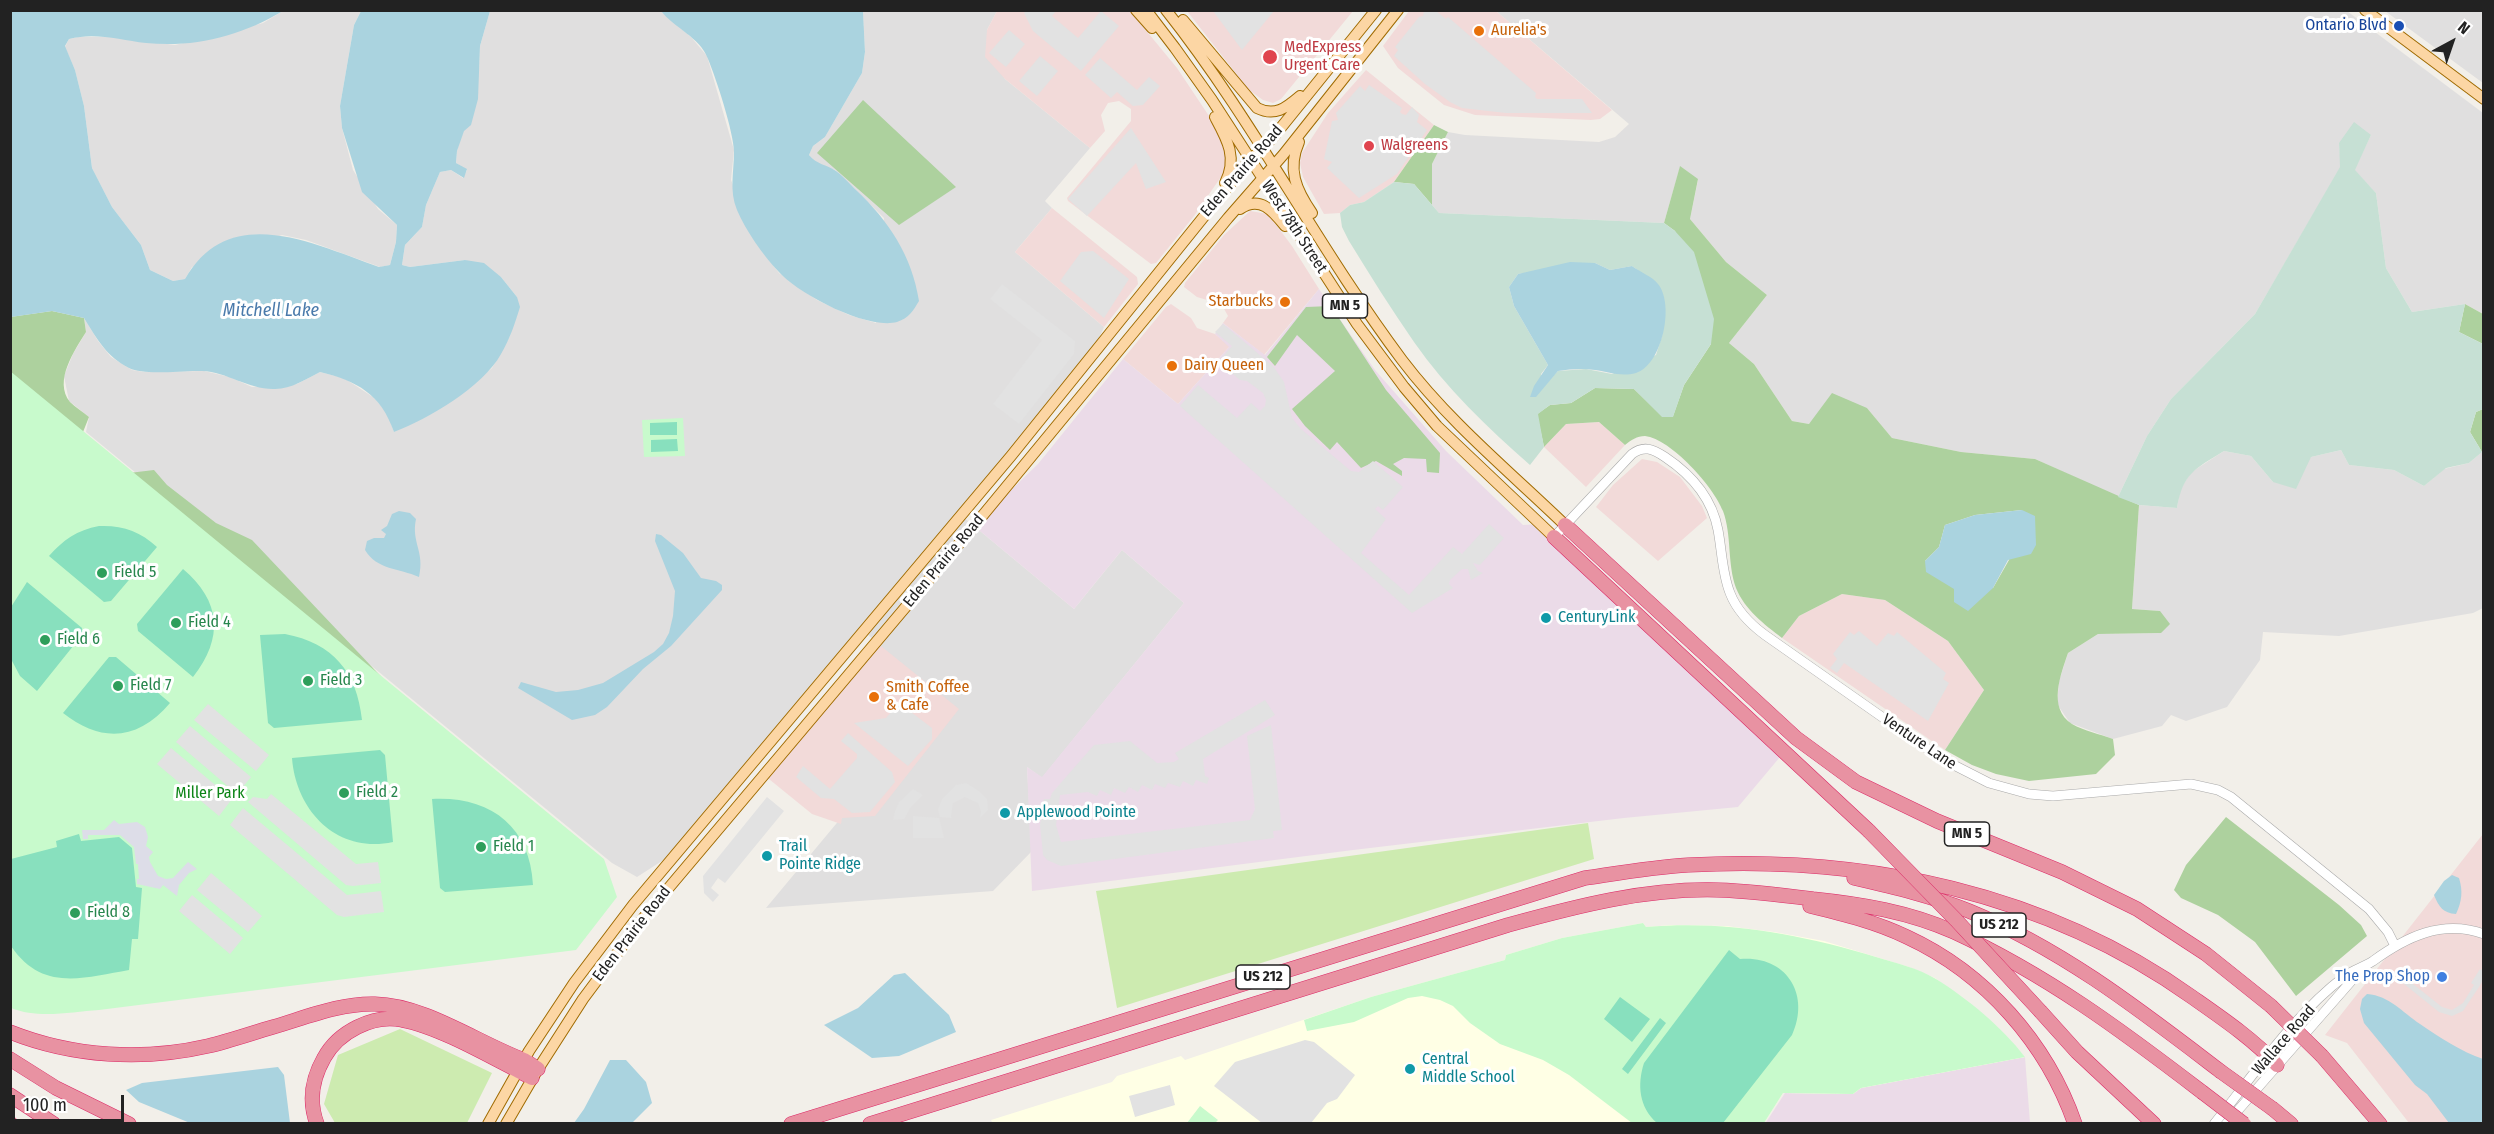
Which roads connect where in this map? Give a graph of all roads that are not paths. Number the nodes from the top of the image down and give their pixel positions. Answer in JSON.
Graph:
{"nodes":[{"id":1,"x":1136,"y":10,"type":"edge"},
{"id":2,"x":1146,"y":10,"type":"edge"},
{"id":3,"x":1166,"y":10,"type":"edge"},
{"id":4,"x":1174,"y":10,"type":"edge"},
{"id":5,"x":1376,"y":10,"type":"edge"},
{"id":6,"x":1398,"y":10,"type":"edge"},
{"id":7,"x":2365,"y":10,"type":"edge"},
{"id":8,"x":1321,"y":79,"type":"junction"},
{"id":9,"x":2484,"y":99,"type":"edge"},
{"id":10,"x":1306,"y":127,"type":"junction"},
{"id":11,"x":1262,"y":148,"type":"junction"},
{"id":12,"x":1250,"y":161,"type":"junction"},
{"id":13,"x":1273,"y":167,"type":"junction"},
{"id":14,"x":1262,"y":179,"type":"junction"},
{"id":15,"x":1216,"y":201,"type":"junction"},
{"id":16,"x":1227,"y":218,"type":"junction"},
{"id":17,"x":1318,"y":265,"type":"junction"},
{"id":18,"x":1375,"y":322,"type":"junction"},
{"id":19,"x":1565,"y":525,"type":"junction"},
{"id":20,"x":1554,"y":537,"type":"junction"},
{"id":21,"x":1742,"y":864,"type":"junction"},
{"id":22,"x":1753,"y":892,"type":"junction"},
{"id":23,"x":2484,"y":934,"type":"edge"},
{"id":24,"x":2394,"y":946,"type":"junction"},
{"id":25,"x":2363,"y":967,"type":"junction"},
{"id":26,"x":10,"y":1032,"type":"edge"},
{"id":27,"x":10,"y":1059,"type":"edge"},
{"id":28,"x":2273,"y":1060,"type":"junction"},
{"id":29,"x":521,"y":1065,"type":"junction"},
{"id":30,"x":535,"y":1074,"type":"junction"},
{"id":31,"x":10,"y":1095,"type":"edge"},
{"id":32,"x":964,"y":1095,"type":"junction"},
{"id":33,"x":54,"y":1124,"type":"edge"},
{"id":34,"x":129,"y":1124,"type":"edge"},
{"id":35,"x":317,"y":1124,"type":"edge"},
{"id":36,"x":488,"y":1124,"type":"edge"},
{"id":37,"x":506,"y":1124,"type":"edge"},
{"id":38,"x":791,"y":1124,"type":"edge"},
{"id":39,"x":870,"y":1124,"type":"edge"},
{"id":40,"x":898,"y":1124,"type":"edge"},
{"id":41,"x":2075,"y":1124,"type":"edge"},
{"id":42,"x":2154,"y":1124,"type":"edge"},
{"id":43,"x":2214,"y":1124,"type":"edge"},
{"id":44,"x":2226,"y":1124,"type":"edge"},
{"id":45,"x":2244,"y":1124,"type":"edge"},
{"id":46,"x":2291,"y":1124,"type":"edge"},
{"id":47,"x":2380,"y":1124,"type":"edge"}],
"edges":[{"from":1,"to":15,"type":"main road"},
{"from":2,"to":12,"type":"main road","name":"West 78th Street","number":"MN 5"},
{"from":3,"to":11,"type":"main road","name":"West 78th Street","number":"MN 5"},
{"from":4,"to":8,"type":"main road"},
{"from":5,"to":8,"type":"main road","name":"Eden Prairie Road"},
{"from":6,"to":10,"type":"main road","name":"Eden Prairie Road"},
{"from":7,"to":9,"type":"main road"},
{"from":8,"to":11,"type":"main road","name":"Eden Prairie Road"},
{"from":10,"to":13,"type":"main road","name":"Eden Prairie Road"},
{"from":10,"to":18,"type":"main road"},
{"from":11,"to":12,"type":"main road","name":"Eden Prairie Road"},
{"from":11,"to":13,"type":"main road","name":"West 78th Street","number":"MN 5"},
{"from":12,"to":14,"type":"main road","name":"West 78th Street","number":"MN 5"},
{"from":12,"to":15,"type":"main road","name":"Eden Prairie Road"},
{"from":13,"to":14,"type":"main road","name":"Eden Prairie Road"},
{"from":13,"to":18,"type":"main road","name":"West 78th Street","number":"MN 5"},
{"from":14,"to":16,"type":"main road","name":"Eden Prairie Road"},
{"from":14,"to":17,"type":"main road","name":"West 78th Street","number":"MN 5"},
{"from":15,"to":29,"type":"main road","name":"Eden Prairie Road"},
{"from":16,"to":17,"type":"main road"},
{"from":16,"to":30,"type":"main road","name":"Eden Prairie Road"},
{"from":17,"to":20,"type":"main road","name":"West 78th Street","number":"MN 5"},
{"from":18,"to":19,"type":"main road","name":"West 78th Street","number":"MN 5"},
{"from":19,"to":20,"type":"street","name":"Venture Lane"},
{"from":19,"to":24,"type":"street","name":"Venture Lane"},
{"from":19,"to":47,"type":"highway","number":"MN 5","bridge":true},
{"from":20,"to":42,"type":"highway","number":"MN 5","bridge":true},
{"from":21,"to":28,"type":"highway"},
{"from":21,"to":38,"type":"highway","number":"US 212"},
{"from":21,"to":46,"type":"highway","number":"US 212","bridge":true},
{"from":22,"to":32,"type":"highway","number":"US 212"},
{"from":22,"to":41,"type":"highway"},
{"from":22,"to":45,"type":"highway","number":"US 212","bridge":true},
{"from":23,"to":24,"type":"street","name":"Wallace Road"},
{"from":24,"to":25,"type":"street","name":"Wallace Road"},
{"from":25,"to":28,"type":"street","name":"Wallace Road"},
{"from":25,"to":28,"type":"street","name":"Wallace Road"},
{"from":26,"to":29,"type":"highway"},
{"from":27,"to":34,"type":"highway"},
{"from":28,"to":43,"type":"street","name":"Wallace Road"},
{"from":28,"to":44,"type":"street","name":"Wallace Road"},
{"from":29,"to":30,"type":"highway"},
{"from":29,"to":35,"type":"highway"},
{"from":29,"to":36,"type":"main road","name":"Eden Prairie Road"},
{"from":30,"to":37,"type":"main road","name":"Eden Prairie Road"},
{"from":31,"to":33,"type":"highway"},
{"from":32,"to":39,"type":"highway","number":"US 212"},
{"from":32,"to":40,"type":"highway"}]}
